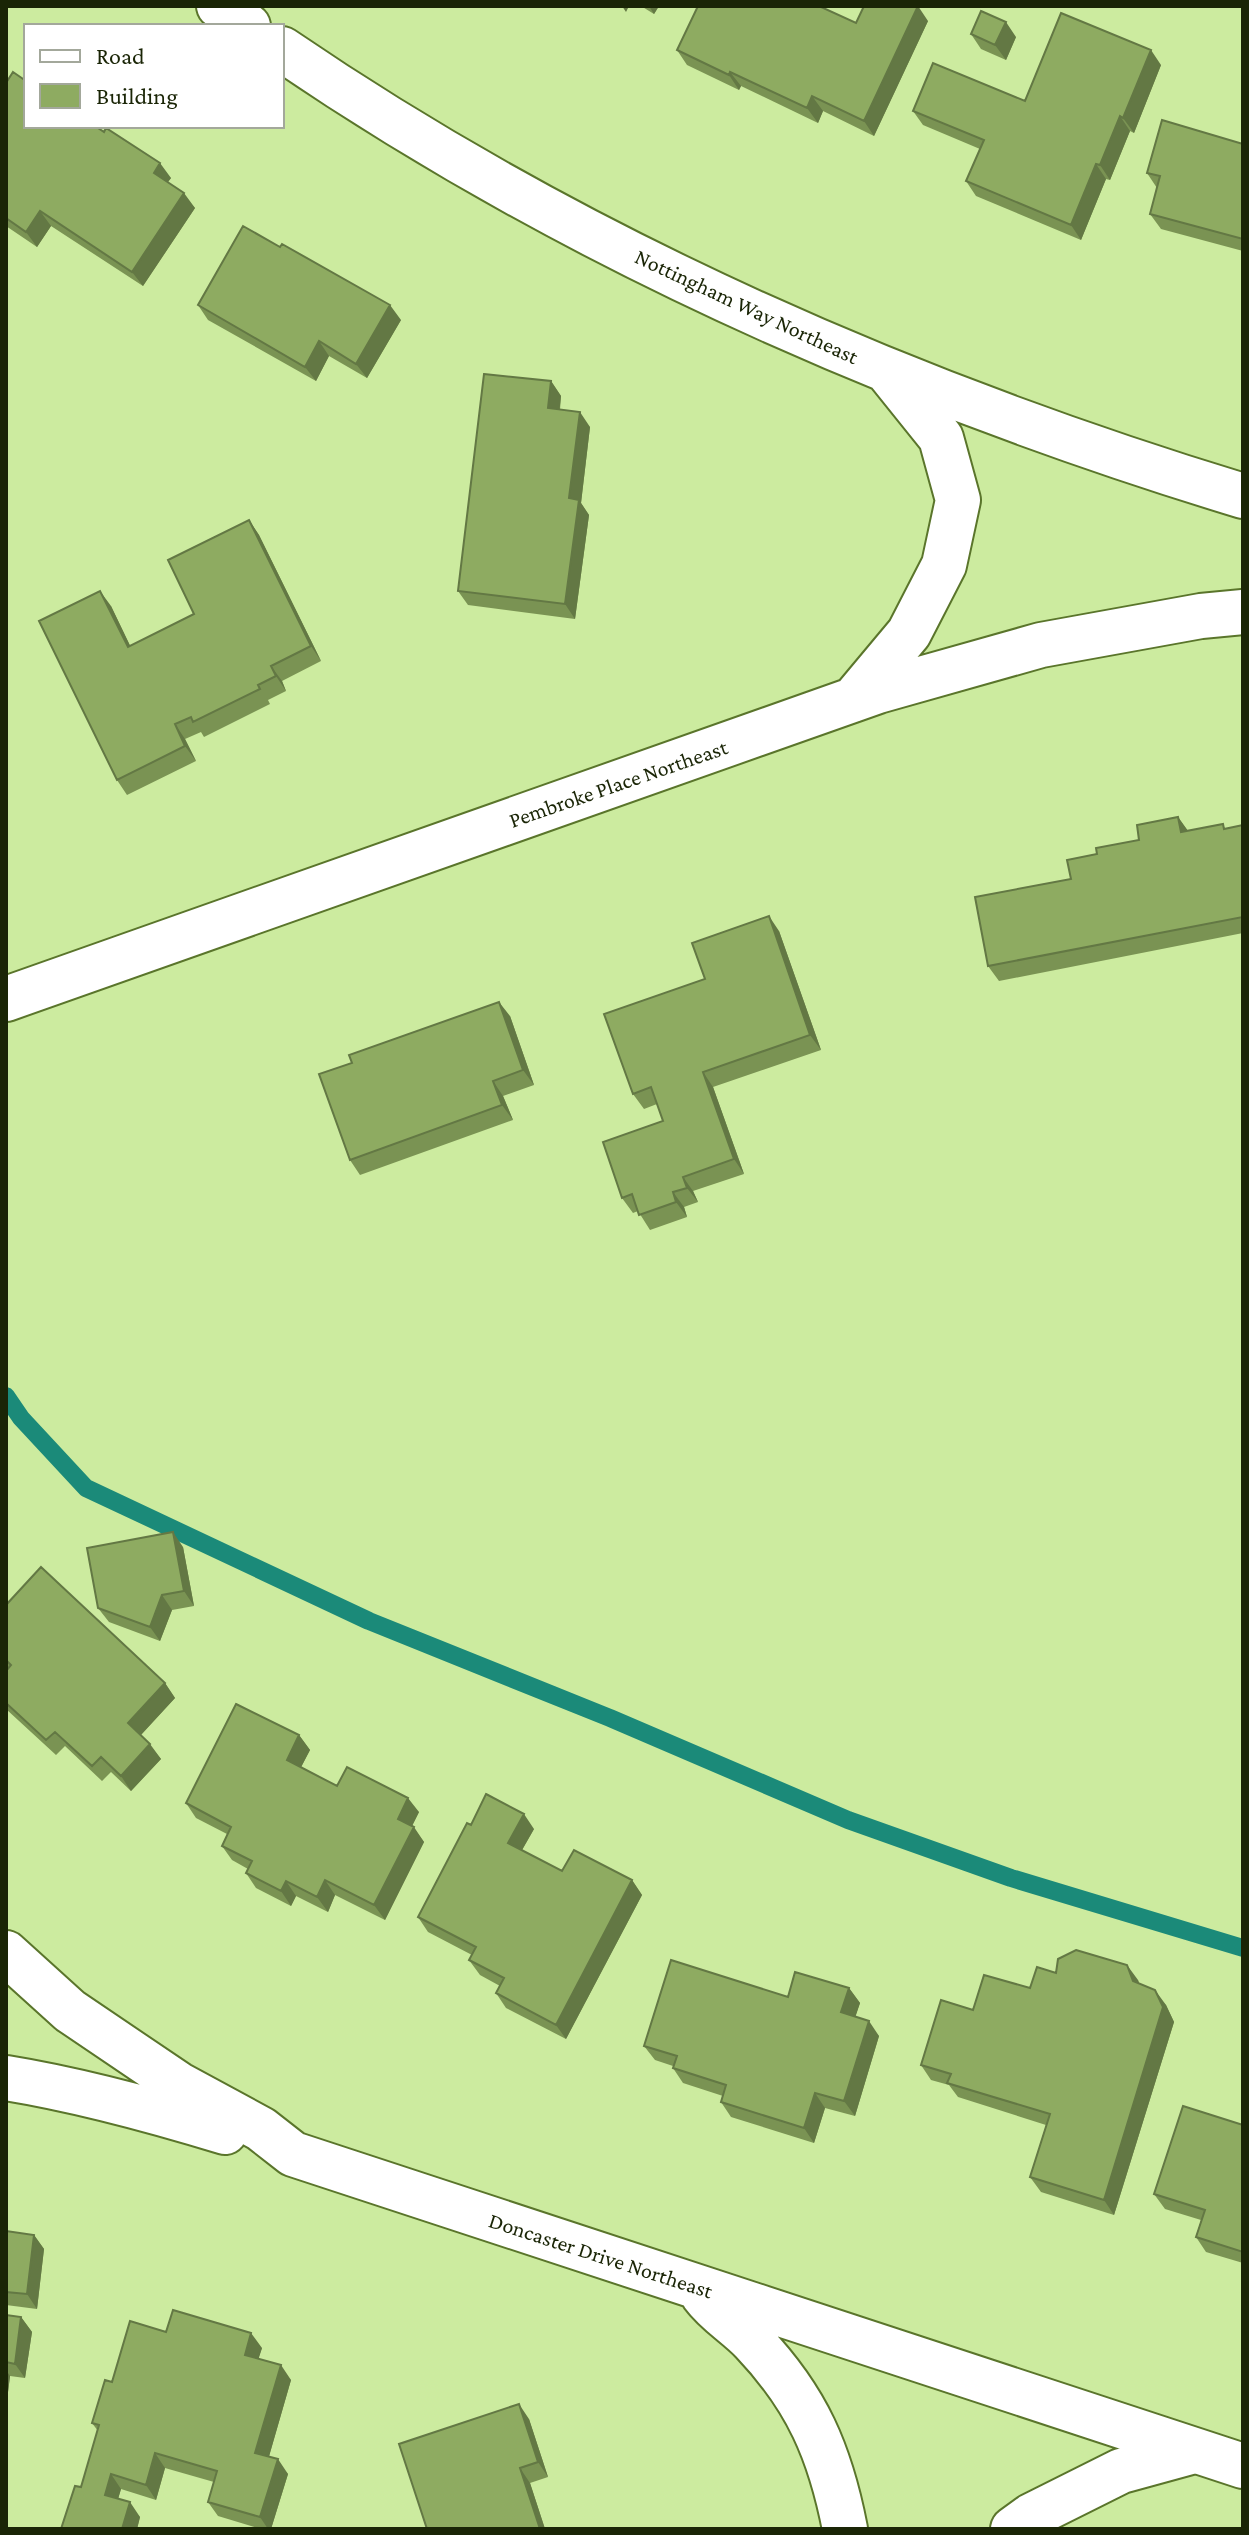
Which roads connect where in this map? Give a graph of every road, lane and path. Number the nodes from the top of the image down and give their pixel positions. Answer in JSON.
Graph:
{"nodes":[{"id":1,"x":219,"y":6,"type":"edge"},
{"id":2,"x":245,"y":24,"type":"edge"},
{"id":3,"x":284,"y":50,"type":"edge"},
{"id":4,"x":888,"y":372,"type":"junction"},
{"id":5,"x":1243,"y":496,"type":"edge"},
{"id":6,"x":1243,"y":612,"type":"edge"},
{"id":7,"x":853,"y":700,"type":"junction"},
{"id":8,"x":6,"y":999,"type":"edge"},
{"id":9,"x":6,"y":1953,"type":"edge"},
{"id":10,"x":6,"y":2078,"type":"edge"},
{"id":11,"x":293,"y":2154,"type":"junction"},
{"id":12,"x":696,"y":2287,"type":"junction"},
{"id":13,"x":1194,"y":2451,"type":"junction"},
{"id":14,"x":1243,"y":2466,"type":"edge"},
{"id":15,"x":845,"y":2529,"type":"edge"},
{"id":16,"x":1013,"y":2529,"type":"edge"}],
"edges":[{"from":1,"to":2,"type":"street"},
{"from":3,"to":4,"type":"street","name":"Nottingham Way Northeast"},
{"from":4,"to":5,"type":"street","name":"Nottingham Way Northeast"},
{"from":4,"to":7,"type":"street"},
{"from":6,"to":7,"type":"street","name":"Pembroke Place Northeast"},
{"from":7,"to":8,"type":"street","name":"Pembroke Place Northeast"},
{"from":9,"to":11,"type":"street","name":"Doncaster Drive Northeast"},
{"from":10,"to":11,"type":"street"},
{"from":11,"to":12,"type":"street","name":"Doncaster Drive Northeast"},
{"from":12,"to":13,"type":"street","name":"Doncaster Drive Northeast"},
{"from":12,"to":15,"type":"street"},
{"from":13,"to":14,"type":"street","name":"Doncaster Drive Northeast"},
{"from":13,"to":16,"type":"street"}]}
